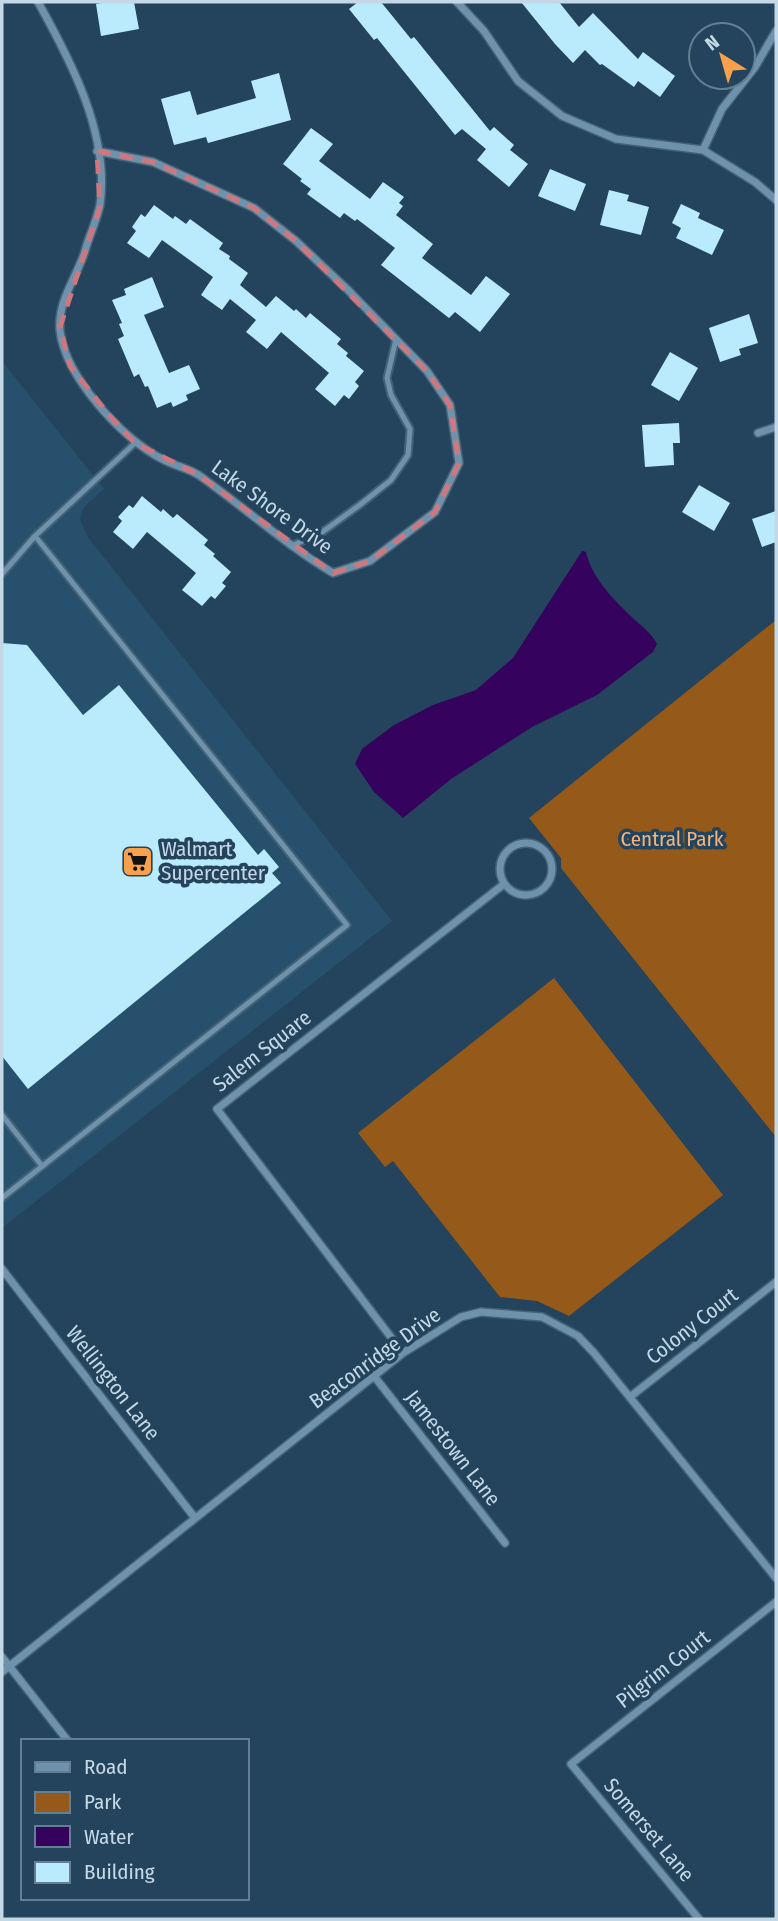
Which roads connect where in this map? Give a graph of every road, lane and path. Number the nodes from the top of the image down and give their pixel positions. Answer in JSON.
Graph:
{"nodes":[{"id":1,"x":38,"y":2,"type":"edge"},
{"id":2,"x":457,"y":2,"type":"edge"},
{"id":3,"x":776,"y":31,"type":"edge"},
{"id":4,"x":703,"y":150,"type":"junction"},
{"id":5,"x":97,"y":152,"type":"junction"},
{"id":6,"x":776,"y":200,"type":"edge"},
{"id":7,"x":396,"y":339,"type":"junction"},
{"id":8,"x":776,"y":427,"type":"edge"},
{"id":9,"x":758,"y":433,"type":"dead end"},
{"id":10,"x":135,"y":443,"type":"junction"},
{"id":11,"x":35,"y":536,"type":"junction"},
{"id":12,"x":291,"y":546,"type":"junction"},
{"id":13,"x":2,"y":574,"type":"edge"},
{"id":14,"x":504,"y":884,"type":"junction"},
{"id":15,"x":2,"y":1115,"type":"edge"},
{"id":16,"x":43,"y":1166,"type":"junction"},
{"id":17,"x":2,"y":1198,"type":"edge"},
{"id":18,"x":2,"y":1269,"type":"edge"},
{"id":19,"x":776,"y":1282,"type":"edge"},
{"id":20,"x":403,"y":1353,"type":"junction"},
{"id":21,"x":374,"y":1376,"type":"junction"},
{"id":22,"x":630,"y":1397,"type":"junction"},
{"id":23,"x":195,"y":1518,"type":"junction"},
{"id":24,"x":505,"y":1543,"type":"dead end"},
{"id":25,"x":776,"y":1578,"type":"edge"},
{"id":26,"x":776,"y":1602,"type":"edge"},
{"id":27,"x":2,"y":1657,"type":"edge"},
{"id":28,"x":9,"y":1666,"type":"junction"},
{"id":29,"x":2,"y":1672,"type":"edge"},
{"id":30,"x":66,"y":1739,"type":"edge"},
{"id":31,"x":571,"y":1764,"type":"joint"},
{"id":32,"x":699,"y":1919,"type":"edge"}],
"edges":[{"from":1,"to":5,"type":"street","name":"Lake Shore Drive"},
{"from":2,"to":4,"type":"street"},
{"from":3,"to":4,"type":"street"},
{"from":4,"to":6,"type":"street"},
{"from":5,"to":7,"type":"street","name":"Lake Shore Drive"},
{"from":5,"to":10,"type":"street","name":"Lake Shore Drive"},
{"from":7,"to":12,"type":"lane"},
{"from":7,"to":12,"type":"street","name":"Lake Shore Drive"},
{"from":8,"to":9,"type":"street"},
{"from":10,"to":11,"type":"lane"},
{"from":10,"to":12,"type":"street","name":"Lake Shore Drive"},
{"from":11,"to":13,"type":"lane"},
{"from":11,"to":16,"type":"lane"},
{"from":14,"to":14,"type":"street"},
{"from":14,"to":20,"type":"street","name":"Salem Square"},
{"from":15,"to":16,"type":"lane"},
{"from":16,"to":17,"type":"lane"},
{"from":18,"to":23,"type":"street","name":"Wellington Lane"},
{"from":19,"to":22,"type":"street","name":"Colony Court"},
{"from":20,"to":21,"type":"street","name":"Beaconridge Drive"},
{"from":20,"to":22,"type":"street","name":"Beaconridge Drive"},
{"from":21,"to":23,"type":"street","name":"Beaconridge Drive"},
{"from":21,"to":24,"type":"street","name":"Jamestown Lane"},
{"from":22,"to":25,"type":"street","name":"Beaconridge Drive"},
{"from":23,"to":28,"type":"street","name":"Beaconridge Drive"},
{"from":26,"to":31,"type":"street","name":"Pilgrim Court"},
{"from":27,"to":28,"type":"street"},
{"from":28,"to":29,"type":"street","name":"Beaconridge Drive"},
{"from":28,"to":30,"type":"street"},
{"from":31,"to":32,"type":"street","name":"Somerset Lane"}]}
